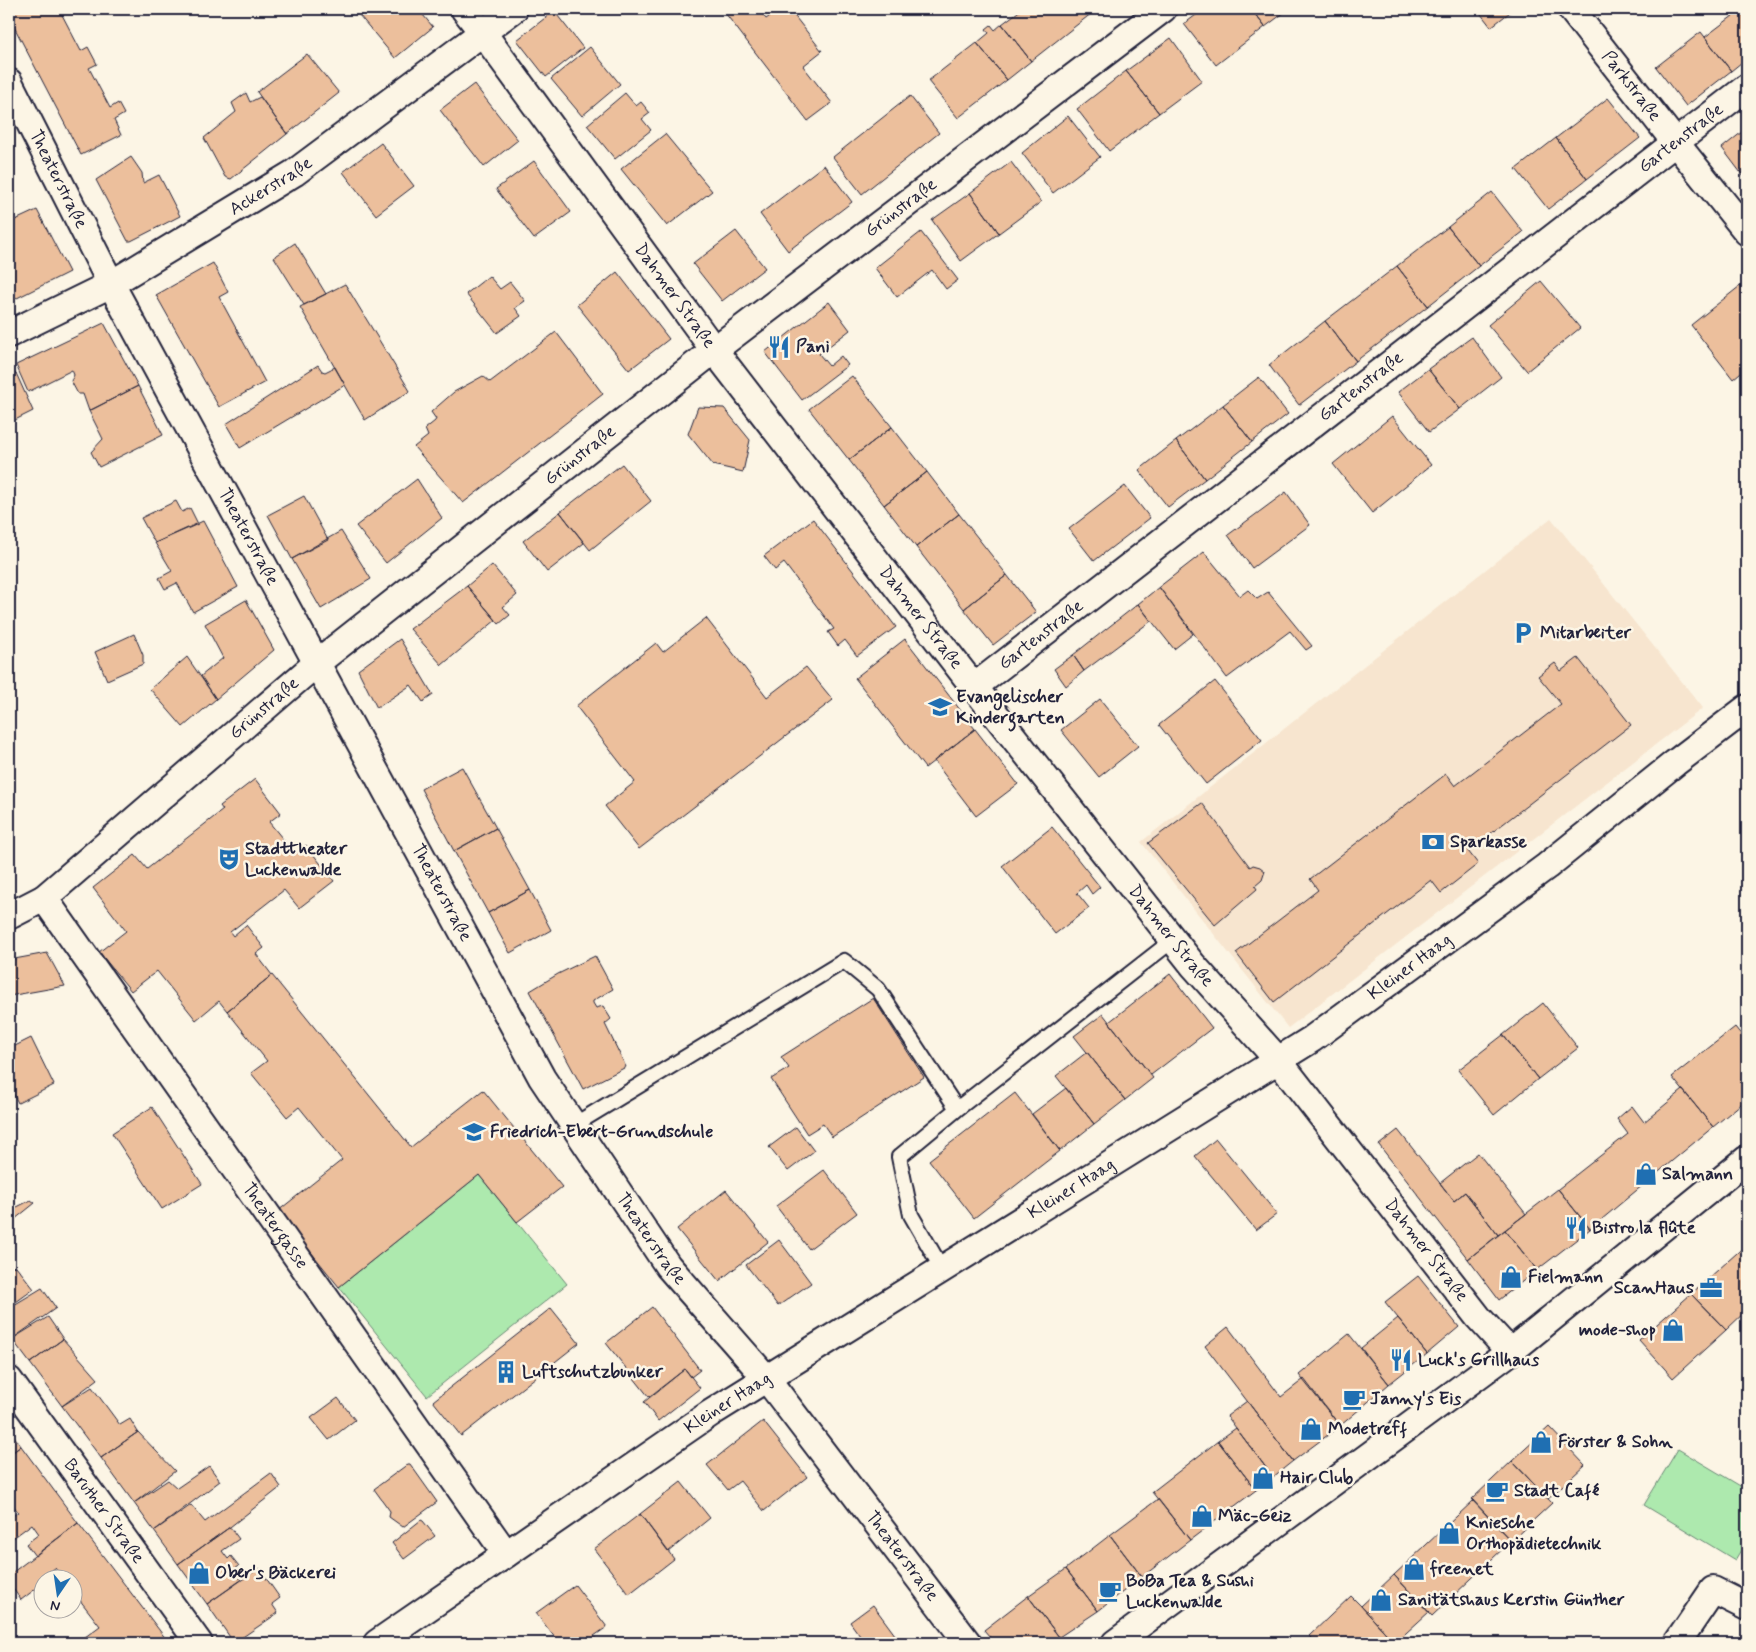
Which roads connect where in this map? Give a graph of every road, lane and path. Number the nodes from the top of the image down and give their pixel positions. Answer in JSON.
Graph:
{"nodes":[{"id":1,"x":464,"y":9,"type":"edge"},
{"id":2,"x":514,"y":9,"type":"edge"},
{"id":3,"x":1163,"y":9,"type":"edge"},
{"id":4,"x":1571,"y":9,"type":"edge"},
{"id":5,"x":483,"y":33,"type":"junction"},
{"id":6,"x":9,"y":82,"type":"edge"},
{"id":7,"x":1747,"y":87,"type":"edge"},
{"id":8,"x":1675,"y":142,"type":"junction"},
{"id":9,"x":1747,"y":232,"type":"edge"},
{"id":10,"x":111,"y":284,"type":"junction"},
{"id":11,"x":9,"y":334,"type":"edge"},
{"id":12,"x":714,"y":350,"type":"junction"},
{"id":13,"x":318,"y":662,"type":"junction"},
{"id":14,"x":974,"y":687,"type":"junction"},
{"id":15,"x":1747,"y":708,"type":"edge"},
{"id":16,"x":44,"y":898,"type":"junction"},
{"id":17,"x":9,"y":916,"type":"edge"},
{"id":18,"x":1173,"y":940,"type":"junction"},
{"id":19,"x":1278,"y":1060,"type":"junction"},
{"id":20,"x":957,"y":1109,"type":"junction"},
{"id":21,"x":574,"y":1125,"type":"junction"},
{"id":22,"x":1747,"y":1159,"type":"edge"},
{"id":23,"x":942,"y":1269,"type":"junction"},
{"id":24,"x":1510,"y":1352,"type":"junction"},
{"id":25,"x":767,"y":1379,"type":"junction"},
{"id":26,"x":9,"y":1380,"type":"edge"},
{"id":27,"x":506,"y":1554,"type":"junction"},
{"id":28,"x":1747,"y":1607,"type":"edge"},
{"id":29,"x":199,"y":1643,"type":"edge"},
{"id":30,"x":377,"y":1643,"type":"edge"},
{"id":31,"x":968,"y":1643,"type":"edge"},
{"id":32,"x":1114,"y":1643,"type":"edge"},
{"id":33,"x":1677,"y":1643,"type":"edge"}],
"edges":[{"from":1,"to":5,"type":"street","name":"Dahmer Straße"},
{"from":2,"to":5,"type":"street","name":"Ackerstraße"},
{"from":3,"to":12,"type":"street","name":"Grünstraße"},
{"from":4,"to":8,"type":"street","name":"Parkstraße"},
{"from":5,"to":10,"type":"street","name":"Ackerstraße"},
{"from":5,"to":12,"type":"street","name":"Dahmer Straße"},
{"from":6,"to":10,"type":"street","name":"Theaterstraße"},
{"from":7,"to":8,"type":"street","name":"Gartenstraße"},
{"from":8,"to":9,"type":"street","name":"Parkstraße"},
{"from":8,"to":14,"type":"street","name":"Gartenstraße"},
{"from":10,"to":11,"type":"street","name":"Ackerstraße"},
{"from":10,"to":13,"type":"street","name":"Theaterstraße"},
{"from":12,"to":13,"type":"street","name":"Grünstraße"},
{"from":12,"to":14,"type":"street","name":"Dahmer Straße"},
{"from":13,"to":16,"type":"street","name":"Grünstraße"},
{"from":13,"to":21,"type":"street","name":"Theaterstraße"},
{"from":14,"to":18,"type":"street","name":"Dahmer Straße"},
{"from":15,"to":19,"type":"street","name":"Kleiner Haag"},
{"from":16,"to":17,"type":"street","name":"Grünstraße"},
{"from":16,"to":27,"type":"street","name":"Theatergasse"},
{"from":18,"to":19,"type":"street","name":"Dahmer Straße"},
{"from":18,"to":20,"type":"lane"},
{"from":19,"to":23,"type":"street","name":"Kleiner Haag"},
{"from":19,"to":24,"type":"street","name":"Dahmer Straße"},
{"from":20,"to":21,"type":"lane"},
{"from":20,"to":23,"type":"lane"},
{"from":21,"to":25,"type":"street","name":"Theaterstraße"},
{"from":22,"to":24,"type":"street"},
{"from":23,"to":25,"type":"street","name":"Kleiner Haag"},
{"from":24,"to":32,"type":"street"},
{"from":25,"to":27,"type":"street","name":"Kleiner Haag"},
{"from":25,"to":31,"type":"street","name":"Theaterstraße"},
{"from":26,"to":29,"type":"street","name":"Baruther Straße"},
{"from":27,"to":30,"type":"street","name":"Kleiner Haag"},
{"from":28,"to":33,"type":"street"}]}
